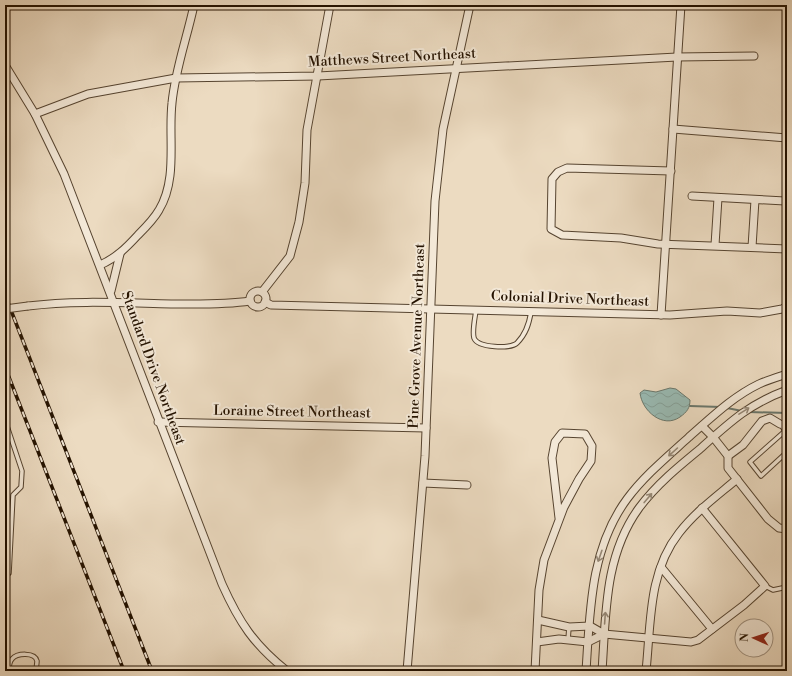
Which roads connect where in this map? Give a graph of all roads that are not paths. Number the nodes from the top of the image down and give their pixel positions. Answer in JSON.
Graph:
{"nodes":[{"id":1,"x":194,"y":5,"type":"edge"},
{"id":2,"x":330,"y":5,"type":"edge"},
{"id":3,"x":470,"y":5,"type":"edge"},
{"id":4,"x":680,"y":5,"type":"edge"},
{"id":5,"x":754,"y":56,"type":"dead end"},
{"id":6,"x":677,"y":58,"type":"junction"},
{"id":7,"x":5,"y":65,"type":"edge"},
{"id":8,"x":455,"y":68,"type":"junction"},
{"id":9,"x":318,"y":76,"type":"junction"},
{"id":10,"x":176,"y":78,"type":"junction"},
{"id":11,"x":35,"y":114,"type":"junction"},
{"id":12,"x":673,"y":129,"type":"junction"},
{"id":13,"x":787,"y":138,"type":"edge"},
{"id":14,"x":671,"y":171,"type":"junction"},
{"id":15,"x":692,"y":196,"type":"dead end"},
{"id":16,"x":718,"y":198,"type":"junction"},
{"id":17,"x":755,"y":200,"type":"junction"},
{"id":18,"x":785,"y":201,"type":"dead end"},
{"id":19,"x":666,"y":244,"type":"junction"},
{"id":20,"x":715,"y":245,"type":"junction"},
{"id":21,"x":752,"y":247,"type":"junction"},
{"id":22,"x":787,"y":249,"type":"edge"},
{"id":23,"x":120,"y":254,"type":"junction"},
{"id":24,"x":100,"y":265,"type":"junction"},
{"id":25,"x":111,"y":291,"type":"junction"},
{"id":26,"x":262,"y":292,"type":"junction"},
{"id":27,"x":250,"y":301,"type":"junction"},
{"id":28,"x":265,"y":302,"type":"junction"},
{"id":29,"x":113,"y":303,"type":"junction"},
{"id":30,"x":787,"y":306,"type":"edge"},
{"id":31,"x":5,"y":309,"type":"edge"},
{"id":32,"x":431,"y":309,"type":"junction"},
{"id":33,"x":476,"y":309,"type":"junction"},
{"id":34,"x":531,"y":311,"type":"junction"},
{"id":35,"x":661,"y":314,"type":"junction"},
{"id":36,"x":787,"y":374,"type":"edge"},
{"id":37,"x":787,"y":390,"type":"edge"},
{"id":38,"x":5,"y":420,"type":"edge"},
{"id":39,"x":158,"y":422,"type":"junction"},
{"id":40,"x":780,"y":424,"type":"joint"},
{"id":41,"x":702,"y":426,"type":"junction"},
{"id":42,"x":426,"y":428,"type":"junction"},
{"id":43,"x":786,"y":432,"type":"edge"},
{"id":44,"x":713,"y":436,"type":"junction"},
{"id":45,"x":787,"y":452,"type":"edge"},
{"id":46,"x":728,"y":456,"type":"junction"},
{"id":47,"x":737,"y":479,"type":"junction"},
{"id":48,"x":423,"y":483,"type":"junction"},
{"id":49,"x":467,"y":485,"type":"dead end"},
{"id":50,"x":702,"y":508,"type":"junction"},
{"id":51,"x":559,"y":518,"type":"junction"},
{"id":52,"x":787,"y":529,"type":"edge"},
{"id":53,"x":661,"y":567,"type":"junction"},
{"id":54,"x":5,"y":573,"type":"edge"},
{"id":55,"x":765,"y":586,"type":"junction"},
{"id":56,"x":787,"y":587,"type":"edge"},
{"id":57,"x":538,"y":620,"type":"junction"},
{"id":58,"x":590,"y":626,"type":"junction"},
{"id":59,"x":569,"y":627,"type":"junction"},
{"id":60,"x":712,"y":629,"type":"junction"},
{"id":61,"x":604,"y":634,"type":"junction"},
{"id":62,"x":649,"y":639,"type":"junction"},
{"id":63,"x":568,"y":640,"type":"junction"},
{"id":64,"x":537,"y":642,"type":"junction"},
{"id":65,"x":588,"y":642,"type":"junction"},
{"id":66,"x":9,"y":671,"type":"edge"},
{"id":67,"x":36,"y":671,"type":"edge"},
{"id":68,"x":287,"y":671,"type":"edge"},
{"id":69,"x":407,"y":671,"type":"edge"},
{"id":70,"x":535,"y":671,"type":"edge"},
{"id":71,"x":586,"y":671,"type":"edge"},
{"id":72,"x":602,"y":671,"type":"edge"},
{"id":73,"x":646,"y":671,"type":"edge"}],
"edges":[{"from":1,"to":10,"type":"street"},
{"from":2,"to":9,"type":"street"},
{"from":3,"to":8,"type":"street","name":"Pine Grove Avenue Northeast"},
{"from":4,"to":6,"type":"street","name":"Colonial Drive Northeast"},
{"from":5,"to":6,"type":"street","name":"Matthews Street Northeast"},
{"from":6,"to":8,"type":"street","name":"Matthews Street Northeast"},
{"from":6,"to":12,"type":"street","name":"Colonial Drive Northeast"},
{"from":7,"to":11,"type":"street","name":"Standard Drive Northeast"},
{"from":8,"to":9,"type":"street","name":"Matthews Street Northeast"},
{"from":8,"to":32,"type":"street","name":"Pine Grove Avenue Northeast"},
{"from":9,"to":10,"type":"street","name":"Matthews Street Northeast"},
{"from":9,"to":26,"type":"street"},
{"from":10,"to":11,"type":"street","name":"Matthews Street Northeast"},
{"from":10,"to":23,"type":"street"},
{"from":11,"to":24,"type":"street","name":"Standard Drive Northeast"},
{"from":12,"to":13,"type":"street"},
{"from":12,"to":14,"type":"street","name":"Colonial Drive Northeast"},
{"from":14,"to":19,"type":"street","name":"Colonial Drive Northeast"},
{"from":14,"to":19,"type":"street"},
{"from":15,"to":16,"type":"street"},
{"from":16,"to":17,"type":"street"},
{"from":16,"to":20,"type":"street"},
{"from":17,"to":18,"type":"street"},
{"from":17,"to":21,"type":"street"},
{"from":19,"to":20,"type":"street"},
{"from":19,"to":35,"type":"street","name":"Colonial Drive Northeast"},
{"from":20,"to":21,"type":"street"},
{"from":21,"to":22,"type":"street"},
{"from":23,"to":24,"type":"street"},
{"from":23,"to":25,"type":"street"},
{"from":24,"to":25,"type":"street","name":"Standard Drive Northeast"},
{"from":25,"to":29,"type":"street","name":"Standard Drive Northeast"},
{"from":26,"to":27,"type":"street"},
{"from":26,"to":28,"type":"street"},
{"from":27,"to":28,"type":"street"},
{"from":27,"to":29,"type":"street"},
{"from":28,"to":32,"type":"street","name":"Colonial Drive Northeast"},
{"from":29,"to":31,"type":"street","bridge":true},
{"from":29,"to":39,"type":"street","name":"Standard Drive Northeast"},
{"from":30,"to":35,"type":"street"},
{"from":32,"to":33,"type":"street","name":"Colonial Drive Northeast"},
{"from":32,"to":42,"type":"street","name":"Pine Grove Avenue Northeast"},
{"from":33,"to":34,"type":"street","name":"Colonial Drive Northeast"},
{"from":33,"to":34,"type":"lane"},
{"from":34,"to":35,"type":"street","name":"Colonial Drive Northeast"},
{"from":36,"to":41,"type":"street"},
{"from":44,"to":37,"type":"street","one_way":true},
{"from":38,"to":54,"type":"lane"},
{"from":39,"to":42,"type":"street","name":"Loraine Street Northeast"},
{"from":39,"to":68,"type":"street","name":"Standard Drive Northeast"},
{"from":40,"to":43,"type":"lane"},
{"from":40,"to":46,"type":"street"},
{"from":41,"to":44,"type":"street"},
{"from":41,"to":58,"type":"street","one_way":true},
{"from":42,"to":48,"type":"street","name":"Pine Grove Avenue Northeast"},
{"from":43,"to":45,"type":"lane"},
{"from":44,"to":46,"type":"street"},
{"from":61,"to":44,"type":"street","one_way":true},
{"from":46,"to":47,"type":"street"},
{"from":47,"to":50,"type":"street"},
{"from":47,"to":52,"type":"street"},
{"from":48,"to":49,"type":"street"},
{"from":48,"to":69,"type":"street","name":"Pine Grove Avenue Northeast"},
{"from":50,"to":53,"type":"street"},
{"from":50,"to":55,"type":"street"},
{"from":51,"to":51,"type":"street"},
{"from":51,"to":57,"type":"street"},
{"from":53,"to":60,"type":"street"},
{"from":53,"to":62,"type":"street"},
{"from":55,"to":56,"type":"lane"},
{"from":55,"to":60,"type":"street"},
{"from":57,"to":59,"type":"street"},
{"from":57,"to":64,"type":"street"},
{"from":58,"to":59,"type":"street"},
{"from":58,"to":61,"type":"street"},
{"from":58,"to":65,"type":"street"},
{"from":59,"to":63,"type":"lane"},
{"from":60,"to":62,"type":"street"},
{"from":61,"to":62,"type":"street"},
{"from":61,"to":65,"type":"street"},
{"from":61,"to":72,"type":"street"},
{"from":62,"to":73,"type":"street"},
{"from":63,"to":64,"type":"street"},
{"from":63,"to":65,"type":"street"},
{"from":64,"to":70,"type":"street"},
{"from":65,"to":71,"type":"street"},
{"from":66,"to":67,"type":"lane"}]}
